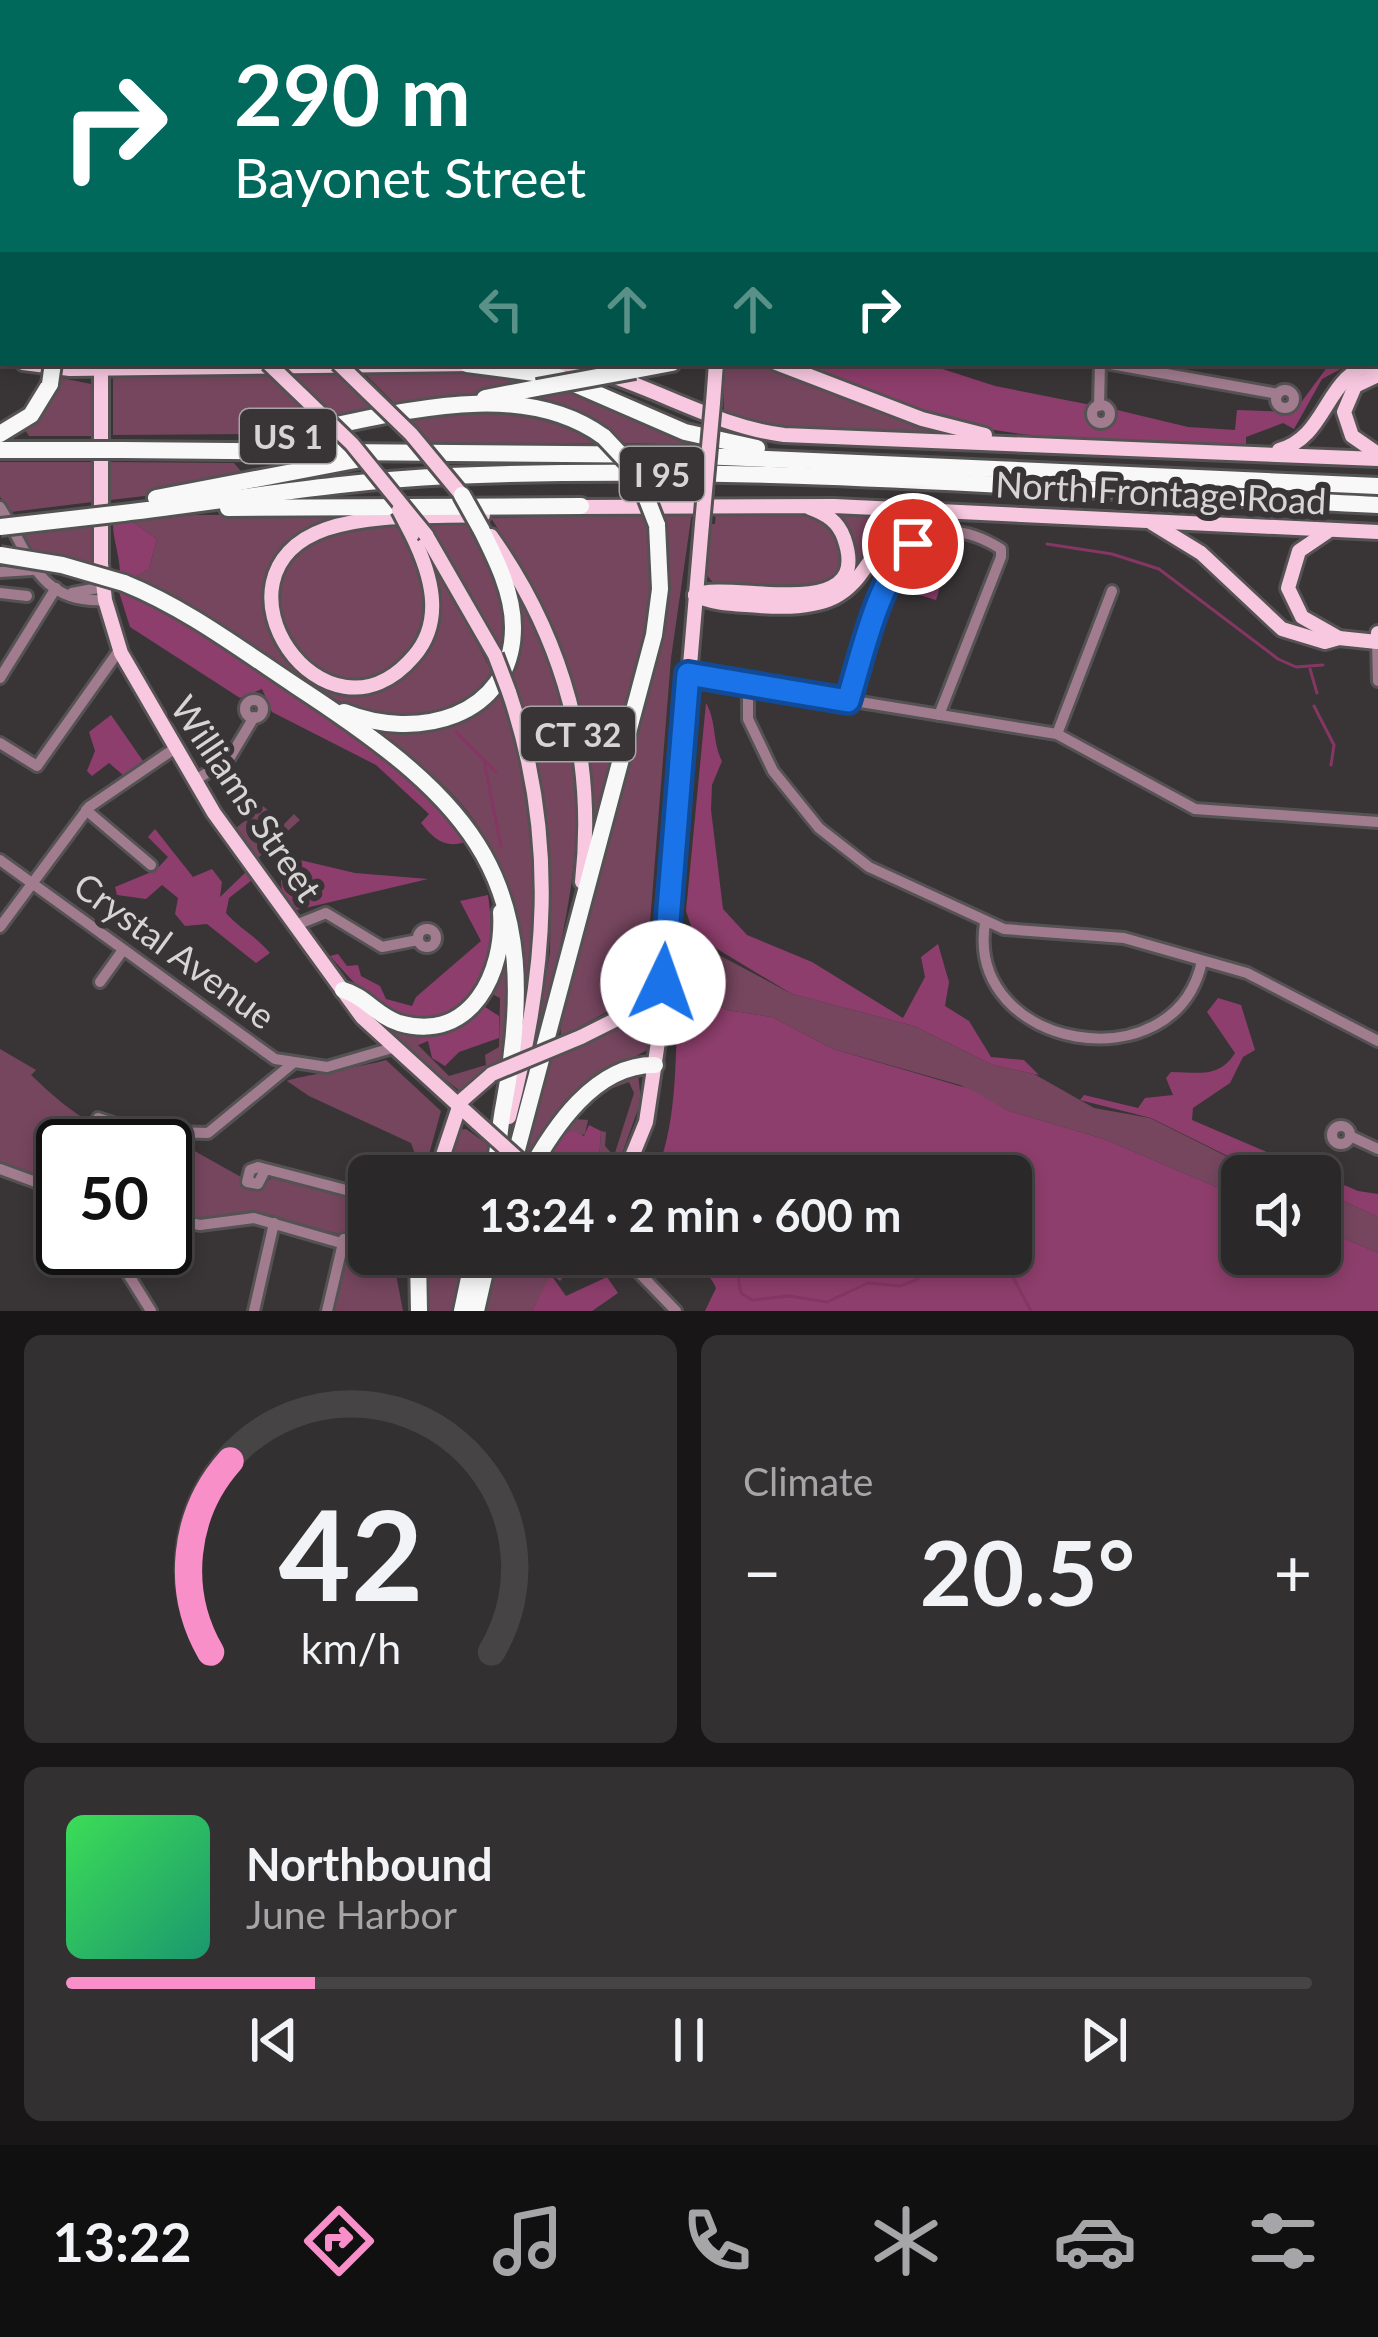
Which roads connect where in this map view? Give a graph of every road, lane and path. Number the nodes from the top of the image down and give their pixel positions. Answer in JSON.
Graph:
{"nodes":[{"id":1,"x":53,"y":366,"type":"edge"},
{"id":2,"x":101,"y":366,"type":"edge"},
{"id":3,"x":271,"y":366,"type":"edge"},
{"id":4,"x":341,"y":366,"type":"edge"},
{"id":5,"x":482,"y":366,"type":"edge"},
{"id":6,"x":570,"y":366,"type":"edge"},
{"id":7,"x":716,"y":366,"type":"edge"},
{"id":8,"x":784,"y":366,"type":"edge"},
{"id":9,"x":1103,"y":366,"type":"edge"},
{"id":10,"x":1120,"y":366,"type":"edge"},
{"id":11,"x":1370,"y":366,"type":"edge"},
{"id":12,"x":649,"y":367,"type":"edge"},
{"id":13,"x":1378,"y":375,"type":"edge"},
{"id":14,"x":1278,"y":394,"type":"dead end"},
{"id":15,"x":1099,"y":406,"type":"dead end"},
{"id":16,"x":431,"y":410,"type":"junction"},
{"id":17,"x":0,"y":434,"type":"edge"},
{"id":18,"x":1055,"y":445,"type":"junction"},
{"id":19,"x":0,"y":450,"type":"edge"},
{"id":20,"x":142,"y":450,"type":"junction"},
{"id":21,"x":403,"y":451,"type":"junction"},
{"id":22,"x":1249,"y":453,"type":"junction"},
{"id":23,"x":1378,"y":456,"type":"edge"},
{"id":24,"x":816,"y":460,"type":"junction"},
{"id":25,"x":1378,"y":486,"type":"edge"},
{"id":26,"x":462,"y":495,"type":"joint"},
{"id":27,"x":795,"y":505,"type":"junction"},
{"id":28,"x":1378,"y":505,"type":"edge"},
{"id":29,"x":581,"y":506,"type":"junction"},
{"id":30,"x":0,"y":507,"type":"edge"},
{"id":31,"x":123,"y":508,"type":"junction"},
{"id":32,"x":155,"y":509,"type":"junction"},
{"id":33,"x":952,"y":511,"type":"junction"},
{"id":34,"x":1148,"y":521,"type":"junction"},
{"id":35,"x":0,"y":523,"type":"edge"},
{"id":36,"x":484,"y":529,"type":"junction"},
{"id":37,"x":1331,"y":530,"type":"junction"},
{"id":38,"x":1378,"y":532,"type":"edge"},
{"id":39,"x":419,"y":535,"type":"junction"},
{"id":40,"x":3,"y":566,"type":"edge"},
{"id":41,"x":32,"y":570,"type":"junction"},
{"id":42,"x":56,"y":589,"type":"junction"},
{"id":43,"x":1112,"y":590,"type":"dead end"},
{"id":44,"x":6,"y":593,"type":"edge"},
{"id":45,"x":104,"y":593,"type":"junction"},
{"id":46,"x":695,"y":595,"type":"junction"},
{"id":47,"x":27,"y":596,"type":"dead end"},
{"id":48,"x":1339,"y":638,"type":"junction"},
{"id":49,"x":1378,"y":638,"type":"edge"},
{"id":50,"x":120,"y":649,"type":"junction"},
{"id":51,"x":688,"y":674,"type":"junction"},
{"id":52,"x":0,"y":678,"type":"edge"},
{"id":53,"x":1378,"y":681,"type":"edge"},
{"id":54,"x":748,"y":686,"type":"junction"},
{"id":55,"x":848,"y":701,"type":"junction"},
{"id":56,"x":321,"y":702,"type":"junction"},
{"id":57,"x":939,"y":715,"type":"junction"},
{"id":58,"x":254,"y":717,"type":"dead end"},
{"id":59,"x":1057,"y":734,"type":"junction"},
{"id":60,"x":0,"y":743,"type":"edge"},
{"id":61,"x":174,"y":749,"type":"junction"},
{"id":62,"x":194,"y":781,"type":"junction"},
{"id":63,"x":86,"y":810,"type":"junction"},
{"id":64,"x":1378,"y":822,"type":"edge"},
{"id":65,"x":0,"y":860,"type":"edge"},
{"id":66,"x":490,"y":864,"type":"junction"},
{"id":67,"x":151,"y":866,"type":"dead end"},
{"id":68,"x":32,"y":883,"type":"junction"},
{"id":69,"x":985,"y":923,"type":"junction"},
{"id":70,"x":296,"y":925,"type":"junction"},
{"id":71,"x":0,"y":927,"type":"edge"},
{"id":72,"x":418,"y":940,"type":"dead end"},
{"id":73,"x":123,"y":950,"type":"junction"},
{"id":74,"x":663,"y":955,"type":"junction"},
{"id":75,"x":566,"y":958,"type":"junction"},
{"id":76,"x":1202,"y":961,"type":"junction"},
{"id":77,"x":100,"y":982,"type":"dead end"},
{"id":78,"x":343,"y":990,"type":"junction"},
{"id":79,"x":1378,"y":1041,"type":"edge"},
{"id":80,"x":392,"y":1048,"type":"junction"},
{"id":81,"x":292,"y":1064,"type":"junction"},
{"id":82,"x":656,"y":1064,"type":"junction"},
{"id":83,"x":459,"y":1106,"type":"junction"},
{"id":84,"x":98,"y":1118,"type":"dead end"},
{"id":85,"x":1350,"y":1136,"type":"dead end"},
{"id":86,"x":1378,"y":1149,"type":"edge"},
{"id":87,"x":443,"y":1155,"type":"edge"},
{"id":88,"x":497,"y":1155,"type":"edge"},
{"id":89,"x":498,"y":1155,"type":"edge"},
{"id":90,"x":513,"y":1155,"type":"edge"},
{"id":91,"x":515,"y":1155,"type":"edge"},
{"id":92,"x":541,"y":1155,"type":"edge"},
{"id":93,"x":633,"y":1155,"type":"edge"},
{"id":94,"x":0,"y":1169,"type":"edge"},
{"id":95,"x":265,"y":1170,"type":"dead end"},
{"id":96,"x":36,"y":1182,"type":"edge"},
{"id":97,"x":348,"y":1191,"type":"edge"},
{"id":98,"x":192,"y":1223,"type":"edge"},
{"id":99,"x":274,"y":1223,"type":"junction"},
{"id":100,"x":344,"y":1240,"type":"junction"},
{"id":101,"x":348,"y":1241,"type":"edge"},
{"id":102,"x":129,"y":1275,"type":"edge"},
{"id":103,"x":418,"y":1275,"type":"edge"},
{"id":104,"x":470,"y":1275,"type":"edge"},
{"id":105,"x":484,"y":1275,"type":"edge"},
{"id":106,"x":641,"y":1275,"type":"edge"},
{"id":107,"x":151,"y":1311,"type":"edge"},
{"id":108,"x":254,"y":1311,"type":"edge"},
{"id":109,"x":327,"y":1311,"type":"edge"},
{"id":110,"x":419,"y":1311,"type":"edge"},
{"id":111,"x":462,"y":1311,"type":"edge"},
{"id":112,"x":476,"y":1311,"type":"edge"},
{"id":113,"x":676,"y":1311,"type":"edge"}],
"edges":[{"from":1,"to":17,"type":"highway","bridge":true},
{"from":2,"to":45,"type":"main road","name":"Williams Street"},
{"from":3,"to":39,"type":"main road","bridge":true},
{"from":4,"to":26,"type":"main road","bridge":true},
{"from":5,"to":24,"type":"highway"},
{"from":6,"to":18,"type":"main road"},
{"from":7,"to":46,"type":"main road","bridge":true},
{"from":8,"to":18,"type":"main road"},
{"from":9,"to":15,"type":"street"},
{"from":10,"to":14,"type":"street"},
{"from":11,"to":22,"type":"main road"},
{"from":12,"to":16,"type":"highway","number":"US 1","bridge":true},
{"from":13,"to":23,"type":"main road"},
{"from":16,"to":20,"type":"highway","number":"US 1"},
{"from":16,"to":75,"type":"highway","bridge":true},
{"from":18,"to":22,"type":"main road"},
{"from":19,"to":20,"type":"highway","number":"I 95","bridge":true},
{"from":20,"to":21,"type":"highway","number":"I 95"},
{"from":21,"to":24,"type":"highway","number":"I 95"},
{"from":21,"to":31,"type":"highway"},
{"from":22,"to":23,"type":"main road"},
{"from":24,"to":25,"type":"highway","number":"I 95"},
{"from":26,"to":36,"type":"highway","bridge":true},
{"from":27,"to":29,"type":"main road","name":"North Frontage Road","number":"US 1"},
{"from":27,"to":33,"type":"main road","name":"North Frontage Road","number":"US 1"},
{"from":27,"to":46,"type":"main road"},
{"from":28,"to":32,"type":"highway","number":"I 95"},
{"from":29,"to":32,"type":"highway","number":"US 1"},
{"from":29,"to":39,"type":"main road","name":"North Frontage Road"},
{"from":30,"to":41,"type":"street"},
{"from":31,"to":32,"type":"highway","number":"I 95"},
{"from":31,"to":35,"type":"highway","number":"I 95","bridge":true},
{"from":33,"to":34,"type":"main road","name":"North Frontage Road","number":"US 1"},
{"from":33,"to":46,"type":"main road"},
{"from":34,"to":37,"type":"main road","name":"North Frontage Road"},
{"from":34,"to":48,"type":"main road","number":"US 1"},
{"from":36,"to":56,"type":"highway"},
{"from":36,"to":75,"type":"main road","number":"CT 32"},
{"from":37,"to":38,"type":"main road","name":"North Frontage Road"},
{"from":37,"to":48,"type":"main road"},
{"from":39,"to":89,"type":"main road","number":"CT 32","bridge":true},
{"from":40,"to":41,"type":"street"},
{"from":40,"to":44,"type":"street"},
{"from":40,"to":56,"type":"highway","bridge":true},
{"from":41,"to":42,"type":"street"},
{"from":42,"to":45,"type":"street"},
{"from":42,"to":52,"type":"street"},
{"from":43,"to":59,"type":"street"},
{"from":44,"to":47,"type":"street"},
{"from":45,"to":50,"type":"main road","name":"Williams Street"},
{"from":46,"to":51,"type":"main road"},
{"from":48,"to":49,"type":"main road","number":"US 1"},
{"from":49,"to":53,"type":"street"},
{"from":50,"to":60,"type":"street"},
{"from":50,"to":61,"type":"main road","name":"Williams Street"},
{"from":51,"to":54,"type":"street"},
{"from":51,"to":74,"type":"main road"},
{"from":54,"to":55,"type":"street"},
{"from":54,"to":69,"type":"street"},
{"from":55,"to":57,"type":"street"},
{"from":55,"to":57,"type":"street"},
{"from":56,"to":66,"type":"highway"},
{"from":57,"to":59,"type":"street"},
{"from":58,"to":62,"type":"street"},
{"from":59,"to":64,"type":"street"},
{"from":61,"to":62,"type":"main road","name":"Williams Street"},
{"from":61,"to":63,"type":"street"},
{"from":62,"to":70,"type":"main road","name":"Williams Street"},
{"from":63,"to":67,"type":"street"},
{"from":63,"to":68,"type":"street"},
{"from":65,"to":68,"type":"street","name":"Crystal Avenue"},
{"from":66,"to":78,"type":"highway"},
{"from":66,"to":88,"type":"highway"},
{"from":68,"to":71,"type":"street"},
{"from":68,"to":73,"type":"street","name":"Crystal Avenue"},
{"from":69,"to":76,"type":"street"},
{"from":69,"to":76,"type":"street"},
{"from":70,"to":72,"type":"street"},
{"from":70,"to":78,"type":"main road","name":"Williams Street"},
{"from":73,"to":77,"type":"street"},
{"from":73,"to":81,"type":"street","name":"Crystal Avenue"},
{"from":74,"to":82,"type":"main road"},
{"from":74,"to":83,"type":"main road","bridge":true},
{"from":75,"to":91,"type":"highway","number":"CT 32"},
{"from":76,"to":79,"type":"street"},
{"from":78,"to":80,"type":"main road","name":"Williams Street"},
{"from":80,"to":81,"type":"street","name":"Crystal Avenue"},
{"from":80,"to":83,"type":"main road","name":"Williams Street"},
{"from":81,"to":84,"type":"street"},
{"from":82,"to":92,"type":"highway"},
{"from":82,"to":93,"type":"main road"},
{"from":83,"to":87,"type":"main road"},
{"from":83,"to":90,"type":"main road","name":"Williams Street","bridge":true},
{"from":85,"to":86,"type":"street"},
{"from":94,"to":96,"type":"street"},
{"from":95,"to":97,"type":"street"},
{"from":98,"to":99,"type":"street"},
{"from":99,"to":100,"type":"street"},
{"from":99,"to":108,"type":"street"},
{"from":100,"to":101,"type":"street"},
{"from":100,"to":109,"type":"street"},
{"from":102,"to":107,"type":"street"},
{"from":103,"to":110,"type":"highway"},
{"from":104,"to":111,"type":"highway"},
{"from":105,"to":112,"type":"highway"},
{"from":106,"to":113,"type":"street"}]}
